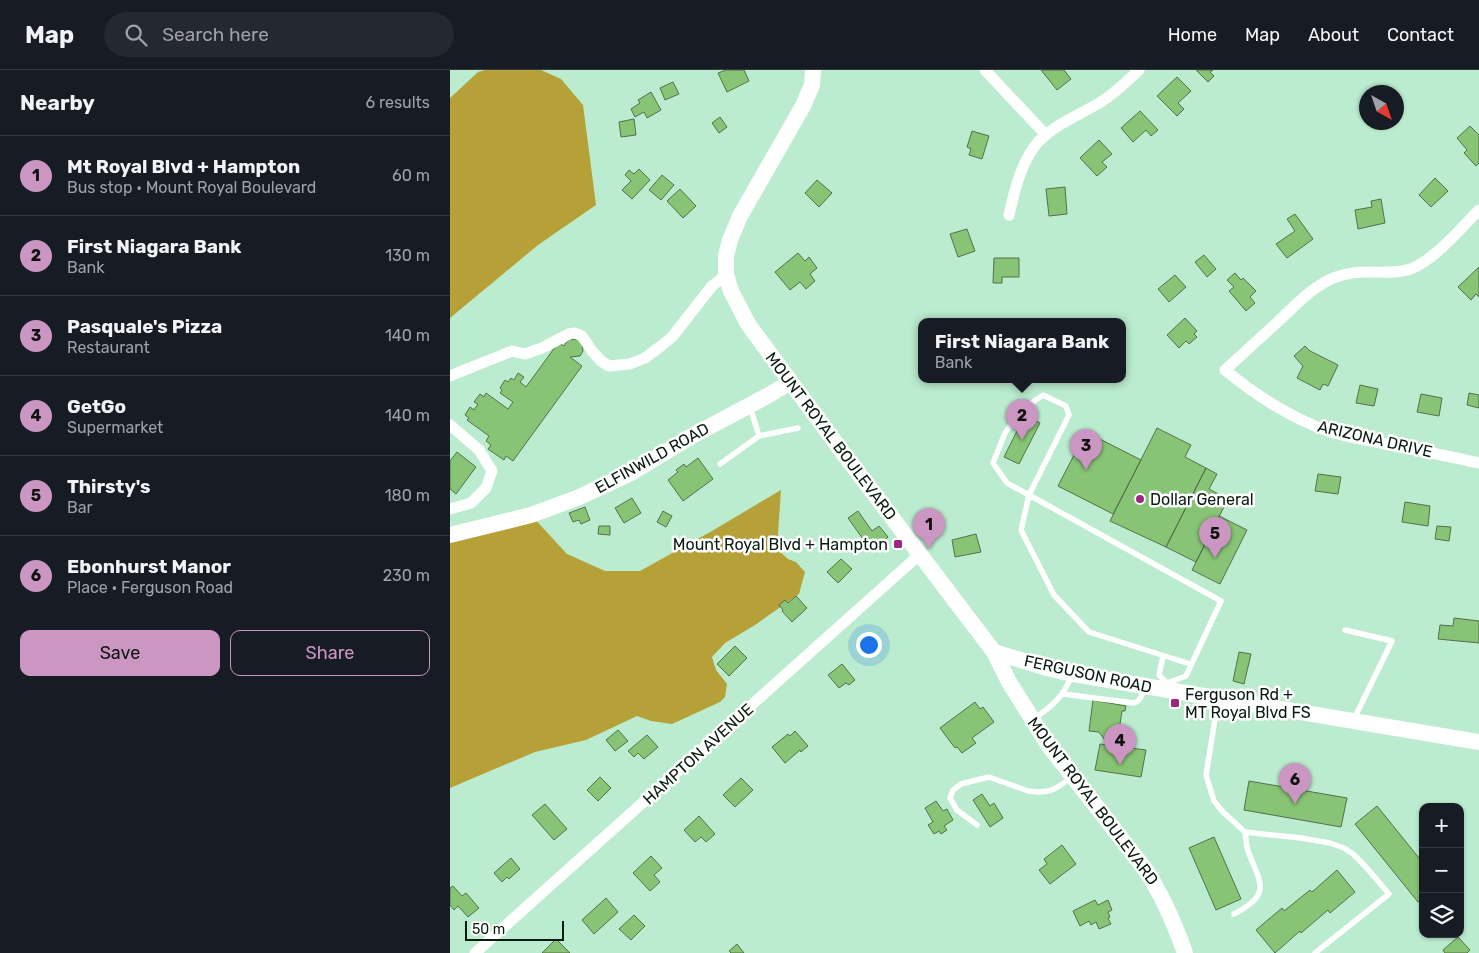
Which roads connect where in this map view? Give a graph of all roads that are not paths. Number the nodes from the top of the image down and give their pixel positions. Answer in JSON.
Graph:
{"nodes":[{"id":1,"x":814,"y":70,"type":"edge"},
{"id":2,"x":985,"y":70,"type":"edge"},
{"id":3,"x":1139,"y":70,"type":"edge"},
{"id":4,"x":1046,"y":135,"type":"junction"},
{"id":5,"x":1479,"y":210,"type":"edge"},
{"id":6,"x":1008,"y":215,"type":"dead end"},
{"id":7,"x":726,"y":275,"type":"junction"},
{"id":8,"x":450,"y":376,"type":"edge"},
{"id":9,"x":790,"y":382,"type":"junction"},
{"id":10,"x":750,"y":405,"type":"junction"},
{"id":11,"x":450,"y":425,"type":"edge"},
{"id":12,"x":798,"y":428,"type":"dead end"},
{"id":13,"x":759,"y":436,"type":"junction"},
{"id":14,"x":1479,"y":462,"type":"edge"},
{"id":15,"x":720,"y":464,"type":"dead end"},
{"id":16,"x":1029,"y":495,"type":"junction"},
{"id":17,"x":450,"y":508,"type":"edge"},
{"id":18,"x":450,"y":535,"type":"edge"},
{"id":19,"x":919,"y":554,"type":"junction"},
{"id":20,"x":1345,"y":630,"type":"dead end"},
{"id":21,"x":994,"y":652,"type":"junction"},
{"id":22,"x":1163,"y":656,"type":"junction"},
{"id":23,"x":1190,"y":664,"type":"junction"},
{"id":24,"x":1073,"y":674,"type":"junction"},
{"id":25,"x":1144,"y":687,"type":"junction"},
{"id":26,"x":1168,"y":687,"type":"junction"},
{"id":27,"x":1063,"y":694,"type":"junction"},
{"id":28,"x":1219,"y":699,"type":"junction"},
{"id":29,"x":1031,"y":720,"type":"junction"},
{"id":30,"x":1353,"y":721,"type":"junction"},
{"id":31,"x":1479,"y":742,"type":"edge"},
{"id":32,"x":1072,"y":777,"type":"junction"},
{"id":33,"x":976,"y":825,"type":"dead end"},
{"id":34,"x":1245,"y":832,"type":"junction"},
{"id":35,"x":1234,"y":914,"type":"dead end"},
{"id":36,"x":475,"y":953,"type":"edge"},
{"id":37,"x":1185,"y":953,"type":"edge"},
{"id":38,"x":1315,"y":953,"type":"edge"}],
"edges":[{"from":1,"to":7,"type":"main road","name":"MOUNT ROYAL BOULEVARD"},
{"from":2,"to":4,"type":"street"},
{"from":3,"to":4,"type":"street"},
{"from":4,"to":6,"type":"street"},
{"from":5,"to":14,"type":"street","name":"ARIZONA DRIVE"},
{"from":7,"to":8,"type":"street"},
{"from":7,"to":9,"type":"main road","name":"MOUNT ROYAL BOULEVARD"},
{"from":9,"to":10,"type":"main road","name":"ELFINWILD ROAD"},
{"from":9,"to":19,"type":"main road","name":"MOUNT ROYAL BOULEVARD"},
{"from":10,"to":13,"type":"lane"},
{"from":10,"to":18,"type":"main road","name":"ELFINWILD ROAD"},
{"from":11,"to":17,"type":"street"},
{"from":12,"to":13,"type":"lane"},
{"from":13,"to":15,"type":"lane"},
{"from":16,"to":16,"type":"lane"},
{"from":16,"to":22,"type":"lane"},
{"from":16,"to":23,"type":"lane"},
{"from":19,"to":21,"type":"main road","name":"MOUNT ROYAL BOULEVARD"},
{"from":19,"to":36,"type":"street","name":"HAMPTON AVENUE"},
{"from":20,"to":30,"type":"lane"},
{"from":21,"to":24,"type":"main road","name":"FERGUSON ROAD"},
{"from":21,"to":29,"type":"main road","name":"MOUNT ROYAL BOULEVARD"},
{"from":22,"to":23,"type":"lane"},
{"from":22,"to":26,"type":"lane"},
{"from":23,"to":26,"type":"lane"},
{"from":24,"to":25,"type":"main road","name":"FERGUSON ROAD"},
{"from":24,"to":27,"type":"lane"},
{"from":25,"to":26,"type":"main road","name":"FERGUSON ROAD"},
{"from":25,"to":27,"type":"lane"},
{"from":26,"to":28,"type":"main road","name":"FERGUSON ROAD"},
{"from":27,"to":29,"type":"lane"},
{"from":28,"to":30,"type":"main road","name":"FERGUSON ROAD"},
{"from":28,"to":34,"type":"lane"},
{"from":29,"to":32,"type":"main road","name":"MOUNT ROYAL BOULEVARD"},
{"from":30,"to":31,"type":"main road","name":"FERGUSON ROAD"},
{"from":32,"to":33,"type":"lane"},
{"from":32,"to":37,"type":"main road","name":"MOUNT ROYAL BOULEVARD"},
{"from":34,"to":35,"type":"lane"},
{"from":34,"to":38,"type":"lane"}]}
